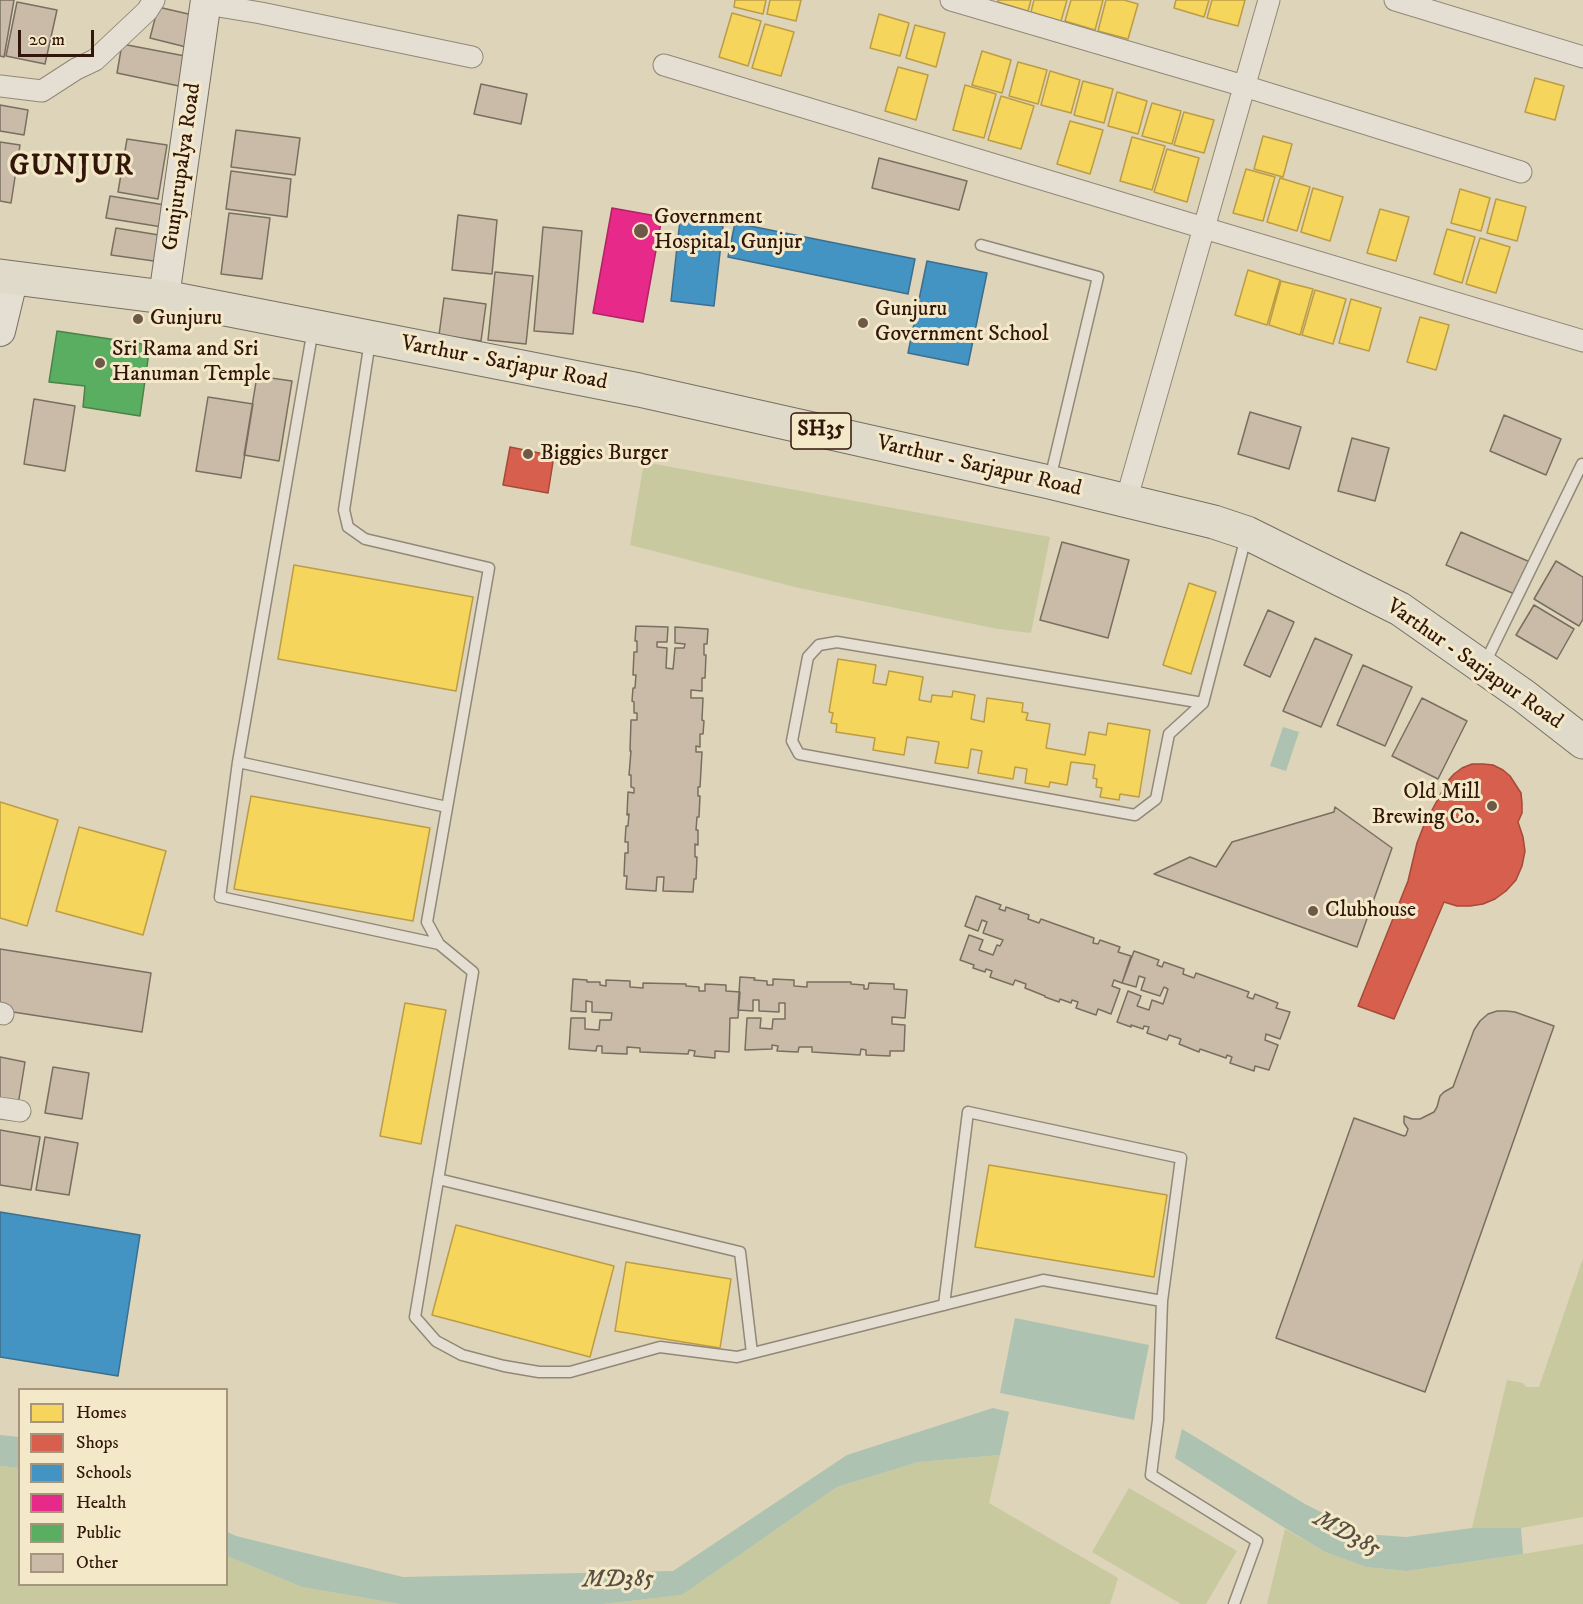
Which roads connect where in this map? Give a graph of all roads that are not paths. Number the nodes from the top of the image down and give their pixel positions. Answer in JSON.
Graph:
{"nodes":[{"id":1,"x":154,"y":0,"type":"edge"},
{"id":2,"x":951,"y":0,"type":"edge"},
{"id":3,"x":1269,"y":0,"type":"edge"},
{"id":4,"x":1395,"y":0,"type":"edge"},
{"id":5,"x":206,"y":2,"type":"edge"},
{"id":6,"x":263,"y":6,"type":"edge"},
{"id":7,"x":472,"y":57,"type":"dead end"},
{"id":8,"x":1583,"y":57,"type":"edge"},
{"id":9,"x":664,"y":65,"type":"dead end"},
{"id":10,"x":0,"y":86,"type":"edge"},
{"id":11,"x":1244,"y":86,"type":"junction"},
{"id":12,"x":1521,"y":172,"type":"dead end"},
{"id":13,"x":1204,"y":228,"type":"junction"},
{"id":14,"x":981,"y":245,"type":"dead end"},
{"id":15,"x":6,"y":277,"type":"edge"},
{"id":16,"x":164,"y":297,"type":"junction"},
{"id":17,"x":314,"y":327,"type":"junction"},
{"id":18,"x":0,"y":331,"type":"edge"},
{"id":19,"x":370,"y":338,"type":"junction"},
{"id":20,"x":1583,"y":340,"type":"edge"},
{"id":21,"x":1582,"y":464,"type":"edge"},
{"id":22,"x":1049,"y":482,"type":"junction"},
{"id":23,"x":1126,"y":501,"type":"junction"},
{"id":24,"x":1246,"y":533,"type":"junction"},
{"id":25,"x":1483,"y":668,"type":"junction"},
{"id":26,"x":1203,"y":703,"type":"junction"},
{"id":27,"x":1583,"y":742,"type":"edge"},
{"id":28,"x":238,"y":762,"type":"junction"},
{"id":29,"x":447,"y":807,"type":"junction"},
{"id":30,"x":439,"y":944,"type":"junction"},
{"id":31,"x":438,"y":1179,"type":"junction"},
{"id":32,"x":1162,"y":1300,"type":"junction"},
{"id":33,"x":944,"y":1305,"type":"junction"},
{"id":34,"x":752,"y":1353,"type":"junction"},
{"id":35,"x":1234,"y":1604,"type":"edge"}],
"edges":[{"from":1,"to":10,"type":"street"},
{"from":2,"to":11,"type":"street"},
{"from":3,"to":11,"type":"street"},
{"from":4,"to":8,"type":"street"},
{"from":5,"to":6,"type":"street"},
{"from":5,"to":16,"type":"street","name":"Gunjurupalya Road"},
{"from":6,"to":7,"type":"street"},
{"from":9,"to":13,"type":"street"},
{"from":11,"to":12,"type":"street"},
{"from":11,"to":13,"type":"street"},
{"from":13,"to":20,"type":"street"},
{"from":13,"to":23,"type":"street"},
{"from":14,"to":22,"type":"lane"},
{"from":15,"to":16,"type":"main road","name":"Varthur - Sarjapur Road","number":"SH35"},
{"from":15,"to":18,"type":"street"},
{"from":16,"to":17,"type":"main road","name":"Varthur - Sarjapur Road","number":"SH35"},
{"from":17,"to":19,"type":"main road","name":"Varthur - Sarjapur Road","number":"SH35"},
{"from":17,"to":28,"type":"lane"},
{"from":19,"to":22,"type":"main road","name":"Varthur - Sarjapur Road","number":"SH35"},
{"from":19,"to":29,"type":"lane"},
{"from":21,"to":25,"type":"lane"},
{"from":22,"to":23,"type":"main road","name":"Varthur - Sarjapur Road","number":"SH35"},
{"from":23,"to":24,"type":"main road","name":"Varthur - Sarjapur Road","number":"SH35"},
{"from":24,"to":25,"type":"main road","name":"Varthur - Sarjapur Road","number":"SH35"},
{"from":24,"to":26,"type":"lane"},
{"from":25,"to":27,"type":"main road","name":"Varthur - Sarjapur Road","number":"SH35"},
{"from":26,"to":26,"type":"lane"},
{"from":28,"to":29,"type":"lane"},
{"from":28,"to":30,"type":"lane"},
{"from":29,"to":30,"type":"lane"},
{"from":30,"to":31,"type":"lane"},
{"from":31,"to":34,"type":"lane"},
{"from":31,"to":34,"type":"lane"},
{"from":32,"to":33,"type":"lane"},
{"from":32,"to":33,"type":"lane"},
{"from":32,"to":35,"type":"lane"},
{"from":33,"to":34,"type":"lane"}]}
